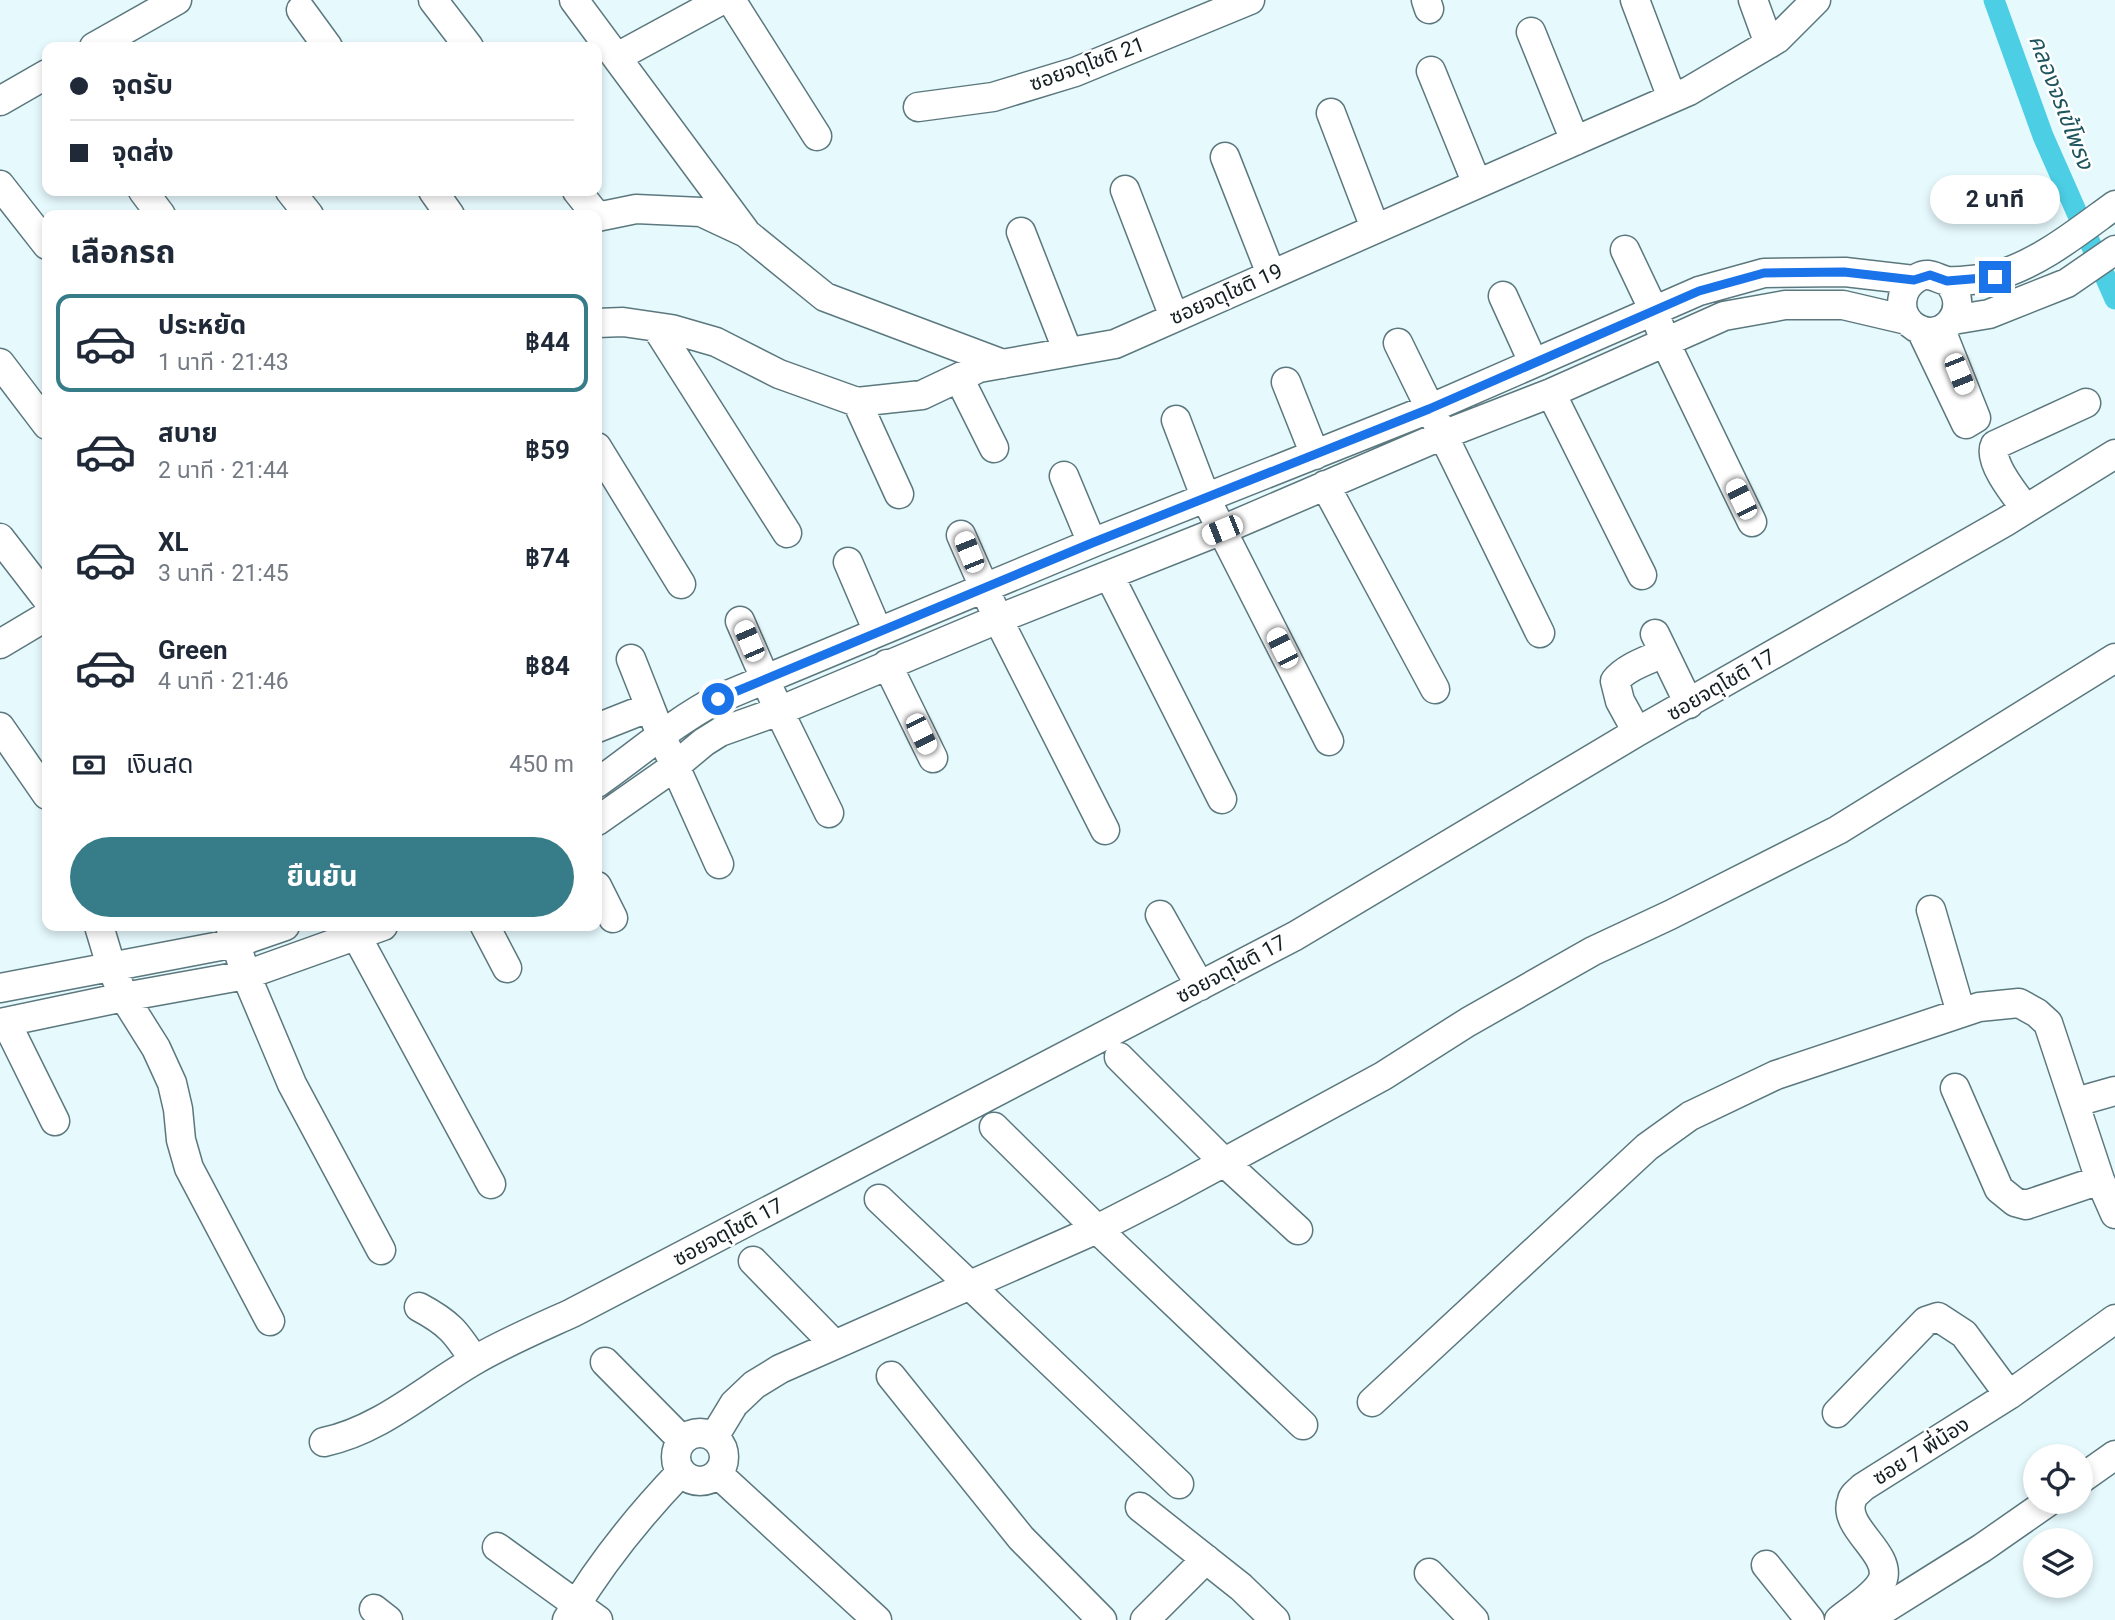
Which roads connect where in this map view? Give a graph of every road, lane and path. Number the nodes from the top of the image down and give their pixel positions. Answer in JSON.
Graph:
{"nodes":[{"id":1,"x":177,"y":0,"type":"edge"},
{"id":2,"x":433,"y":0,"type":"edge"},
{"id":3,"x":574,"y":0,"type":"edge"},
{"id":4,"x":1250,"y":0,"type":"edge"},
{"id":5,"x":1635,"y":0,"type":"edge"},
{"id":6,"x":1753,"y":0,"type":"edge"},
{"id":7,"x":1816,"y":0,"type":"edge"},
{"id":8,"x":719,"y":1,"type":"edge"},
{"id":9,"x":301,"y":10,"type":"dead end"},
{"id":10,"x":1531,"y":32,"type":"dead end"},
{"id":11,"x":103,"y":42,"type":"edge"},
{"id":12,"x":324,"y":42,"type":"edge"},
{"id":13,"x":465,"y":42,"type":"edge"},
{"id":14,"x":1769,"y":44,"type":"junction"},
{"id":15,"x":617,"y":57,"type":"junction"},
{"id":16,"x":1431,"y":71,"type":"dead end"},
{"id":17,"x":42,"y":77,"type":"edge"},
{"id":18,"x":1672,"y":98,"type":"junction"},
{"id":19,"x":0,"y":101,"type":"edge"},
{"id":20,"x":918,"y":107,"type":"dead end"},
{"id":21,"x":1331,"y":113,"type":"dead end"},
{"id":22,"x":817,"y":136,"type":"dead end"},
{"id":23,"x":1575,"y":141,"type":"junction"},
{"id":24,"x":1225,"y":157,"type":"dead end"},
{"id":25,"x":0,"y":184,"type":"edge"},
{"id":26,"x":1477,"y":184,"type":"junction"},
{"id":27,"x":1125,"y":191,"type":"dead end"},
{"id":28,"x":294,"y":196,"type":"edge"},
{"id":29,"x":581,"y":196,"type":"edge"},
{"id":30,"x":2115,"y":205,"type":"edge"},
{"id":31,"x":305,"y":210,"type":"edge"},
{"id":32,"x":592,"y":210,"type":"edge"},
{"id":33,"x":602,"y":215,"type":"edge"},
{"id":34,"x":1375,"y":228,"type":"junction"},
{"id":35,"x":1021,"y":232,"type":"dead end"},
{"id":36,"x":746,"y":233,"type":"junction"},
{"id":37,"x":42,"y":239,"type":"edge"},
{"id":38,"x":1625,"y":250,"type":"dead end"},
{"id":39,"x":2115,"y":250,"type":"edge"},
{"id":40,"x":1271,"y":274,"type":"junction"},
{"id":41,"x":1914,"y":280,"type":"junction"},
{"id":42,"x":1947,"y":281,"type":"junction"},
{"id":43,"x":1503,"y":296,"type":"dead end"},
{"id":44,"x":1654,"y":311,"type":"junction"},
{"id":45,"x":1174,"y":317,"type":"junction"},
{"id":46,"x":602,"y":323,"type":"edge"},
{"id":47,"x":1931,"y":325,"type":"junction"},
{"id":48,"x":656,"y":327,"type":"junction"},
{"id":49,"x":1665,"y":342,"type":"junction"},
{"id":50,"x":1398,"y":343,"type":"dead end"},
{"id":51,"x":1069,"y":352,"type":"junction"},
{"id":52,"x":1533,"y":362,"type":"junction"},
{"id":53,"x":0,"y":363,"type":"edge"},
{"id":54,"x":1003,"y":364,"type":"junction"},
{"id":55,"x":959,"y":378,"type":"junction"},
{"id":56,"x":1286,"y":382,"type":"dead end"},
{"id":57,"x":1551,"y":393,"type":"junction"},
{"id":58,"x":857,"y":402,"type":"junction"},
{"id":59,"x":2086,"y":403,"type":"dead end"},
{"id":60,"x":1429,"y":409,"type":"junction"},
{"id":61,"x":42,"y":418,"type":"edge"},
{"id":62,"x":1176,"y":420,"type":"dead end"},
{"id":63,"x":1443,"y":435,"type":"junction"},
{"id":64,"x":994,"y":448,"type":"dead end"},
{"id":65,"x":2115,"y":454,"type":"edge"},
{"id":66,"x":602,"y":455,"type":"edge"},
{"id":67,"x":1315,"y":455,"type":"junction"},
{"id":68,"x":1064,"y":476,"type":"dead end"},
{"id":69,"x":1325,"y":485,"type":"junction"},
{"id":70,"x":899,"y":494,"type":"dead end"},
{"id":71,"x":1206,"y":499,"type":"junction"},
{"id":72,"x":2026,"y":509,"type":"junction"},
{"id":73,"x":1752,"y":522,"type":"dead end"},
{"id":74,"x":1222,"y":530,"type":"junction"},
{"id":75,"x":787,"y":533,"type":"dead end"},
{"id":76,"x":961,"y":535,"type":"dead end"},
{"id":77,"x":0,"y":538,"type":"edge"},
{"id":78,"x":1092,"y":543,"type":"junction"},
{"id":79,"x":848,"y":562,"type":"dead end"},
{"id":80,"x":1109,"y":575,"type":"junction"},
{"id":81,"x":1642,"y":575,"type":"dead end"},
{"id":82,"x":681,"y":584,"type":"dead end"},
{"id":83,"x":984,"y":588,"type":"junction"},
{"id":84,"x":42,"y":593,"type":"edge"},
{"id":85,"x":42,"y":619,"type":"edge"},
{"id":86,"x":998,"y":619,"type":"junction"},
{"id":87,"x":740,"y":621,"type":"dead end"},
{"id":88,"x":878,"y":632,"type":"junction"},
{"id":89,"x":1541,"y":633,"type":"dead end"},
{"id":90,"x":0,"y":644,"type":"edge"},
{"id":91,"x":2115,"y":658,"type":"edge"},
{"id":92,"x":631,"y":659,"type":"dead end"},
{"id":93,"x":887,"y":664,"type":"junction"},
{"id":94,"x":766,"y":681,"type":"junction"},
{"id":95,"x":1435,"y":689,"type":"dead end"},
{"id":96,"x":1689,"y":704,"type":"junction"},
{"id":97,"x":650,"y":707,"type":"junction"},
{"id":98,"x":779,"y":711,"type":"junction"},
{"id":99,"x":602,"y":726,"type":"edge"},
{"id":100,"x":0,"y":727,"type":"edge"},
{"id":101,"x":1637,"y":732,"type":"junction"},
{"id":102,"x":661,"y":735,"type":"junction"},
{"id":103,"x":1329,"y":741,"type":"dead end"},
{"id":104,"x":933,"y":758,"type":"dead end"},
{"id":105,"x":674,"y":767,"type":"junction"},
{"id":106,"x":602,"y":780,"type":"edge"},
{"id":107,"x":42,"y":788,"type":"edge"},
{"id":108,"x":1222,"y":799,"type":"dead end"},
{"id":109,"x":829,"y":813,"type":"dead end"},
{"id":110,"x":602,"y":817,"type":"edge"},
{"id":111,"x":1105,"y":830,"type":"dead end"},
{"id":112,"x":719,"y":864,"type":"dead end"},
{"id":113,"x":602,"y":896,"type":"edge"},
{"id":114,"x":1931,"y":910,"type":"dead end"},
{"id":115,"x":1160,"y":915,"type":"dead end"},
{"id":116,"x":613,"y":918,"type":"dead end"},
{"id":117,"x":100,"y":931,"type":"edge"},
{"id":118,"x":256,"y":931,"type":"edge"},
{"id":119,"x":371,"y":931,"type":"edge"},
{"id":120,"x":488,"y":931,"type":"edge"},
{"id":121,"x":233,"y":935,"type":"edge"},
{"id":122,"x":357,"y":937,"type":"junction"},
{"id":123,"x":111,"y":966,"type":"junction"},
{"id":124,"x":507,"y":968,"type":"dead end"},
{"id":125,"x":246,"y":975,"type":"junction"},
{"id":126,"x":1200,"y":986,"type":"junction"},
{"id":127,"x":0,"y":988,"type":"edge"},
{"id":128,"x":124,"y":997,"type":"junction"},
{"id":129,"x":1961,"y":1013,"type":"junction"},
{"id":130,"x":3,"y":1022,"type":"edge"},
{"id":131,"x":1119,"y":1057,"type":"dead end"},
{"id":132,"x":1955,"y":1088,"type":"dead end"},
{"id":133,"x":2115,"y":1091,"type":"edge"},
{"id":134,"x":2076,"y":1102,"type":"junction"},
{"id":135,"x":55,"y":1121,"type":"dead end"},
{"id":136,"x":994,"y":1127,"type":"dead end"},
{"id":137,"x":1224,"y":1162,"type":"junction"},
{"id":138,"x":2100,"y":1180,"type":"junction"},
{"id":139,"x":491,"y":1184,"type":"dead end"},
{"id":140,"x":879,"y":1199,"type":"dead end"},
{"id":141,"x":2115,"y":1214,"type":"edge"},
{"id":142,"x":1097,"y":1229,"type":"junction"},
{"id":143,"x":1298,"y":1230,"type":"dead end"},
{"id":144,"x":381,"y":1250,"type":"dead end"},
{"id":145,"x":754,"y":1261,"type":"dead end"},
{"id":146,"x":970,"y":1286,"type":"junction"},
{"id":147,"x":419,"y":1307,"type":"dead end"},
{"id":148,"x":2115,"y":1319,"type":"edge"},
{"id":149,"x":270,"y":1321,"type":"dead end"},
{"id":150,"x":834,"y":1344,"type":"junction"},
{"id":151,"x":474,"y":1360,"type":"junction"},
{"id":152,"x":605,"y":1362,"type":"dead end"},
{"id":153,"x":891,"y":1376,"type":"dead end"},
{"id":154,"x":2009,"y":1395,"type":"junction"},
{"id":155,"x":1371,"y":1402,"type":"dead end"},
{"id":156,"x":1837,"y":1413,"type":"dead end"},
{"id":157,"x":1303,"y":1425,"type":"dead end"},
{"id":158,"x":714,"y":1437,"type":"junction"},
{"id":159,"x":682,"y":1440,"type":"junction"},
{"id":160,"x":324,"y":1442,"type":"dead end"},
{"id":161,"x":2115,"y":1455,"type":"edge"},
{"id":162,"x":2093,"y":1471,"type":"edge"},
{"id":163,"x":681,"y":1472,"type":"junction"},
{"id":164,"x":718,"y":1474,"type":"junction"},
{"id":165,"x":1179,"y":1484,"type":"dead end"},
{"id":166,"x":1140,"y":1507,"type":"dead end"},
{"id":167,"x":2031,"y":1514,"type":"edge"},
{"id":168,"x":497,"y":1547,"type":"dead end"},
{"id":169,"x":1206,"y":1559,"type":"junction"},
{"id":170,"x":1766,"y":1565,"type":"dead end"},
{"id":171,"x":1429,"y":1573,"type":"dead end"},
{"id":172,"x":580,"y":1615,"type":"edge"},
{"id":173,"x":877,"y":1620,"type":"edge"},
{"id":174,"x":1101,"y":1620,"type":"edge"},
{"id":175,"x":1144,"y":1620,"type":"edge"},
{"id":176,"x":1275,"y":1620,"type":"edge"},
{"id":177,"x":1474,"y":1620,"type":"edge"},
{"id":178,"x":1810,"y":1620,"type":"edge"},
{"id":179,"x":1839,"y":1620,"type":"edge"},
{"id":180,"x":1867,"y":1620,"type":"edge"}],
"edges":[{"from":1,"to":11,"type":"street"},
{"from":2,"to":13,"type":"street"},
{"from":3,"to":15,"type":"street"},
{"from":4,"to":20,"type":"street","name":"ซอยจตุโชติ 21"},
{"from":5,"to":18,"type":"street"},
{"from":6,"to":14,"type":"street"},
{"from":7,"to":14,"type":"street","name":"ซอยจตุโชติ 19"},
{"from":8,"to":15,"type":"street"},
{"from":8,"to":22,"type":"street"},
{"from":9,"to":12,"type":"street"},
{"from":10,"to":23,"type":"street"},
{"from":14,"to":18,"type":"street","name":"ซอยจตุโชติ 19"},
{"from":15,"to":36,"type":"street"},
{"from":16,"to":26,"type":"street"},
{"from":17,"to":19,"type":"street"},
{"from":18,"to":23,"type":"street","name":"ซอยจตุโชติ 19"},
{"from":21,"to":34,"type":"street"},
{"from":23,"to":26,"type":"street","name":"ซอยจตุโชติ 19"},
{"from":24,"to":40,"type":"street"},
{"from":25,"to":37,"type":"street"},
{"from":26,"to":34,"type":"street","name":"ซอยจตุโชติ 19"},
{"from":27,"to":45,"type":"street"},
{"from":28,"to":31,"type":"street"},
{"from":29,"to":32,"type":"street"},
{"from":30,"to":42,"type":"street"},
{"from":33,"to":36,"type":"street"},
{"from":34,"to":40,"type":"street","name":"ซอยจตุโชติ 19"},
{"from":35,"to":51,"type":"street"},
{"from":36,"to":54,"type":"street"},
{"from":38,"to":44,"type":"street"},
{"from":39,"to":47,"type":"street"},
{"from":40,"to":45,"type":"street","name":"ซอยจตุโชติ 19"},
{"from":41,"to":42,"type":"street"},
{"from":41,"to":44,"type":"street"},
{"from":41,"to":47,"type":"street"},
{"from":42,"to":47,"type":"street"},
{"from":43,"to":52,"type":"street"},
{"from":44,"to":49,"type":"street"},
{"from":44,"to":52,"type":"street"},
{"from":45,"to":51,"type":"street","name":"ซอยจตุโชติ 19"},
{"from":46,"to":48,"type":"street","name":"ซอยจตุโชติ 19"},
{"from":47,"to":49,"type":"street"},
{"from":48,"to":58,"type":"street","name":"ซอยจตุโชติ 19"},
{"from":48,"to":75,"type":"street"},
{"from":49,"to":57,"type":"street"},
{"from":49,"to":73,"type":"street"},
{"from":50,"to":60,"type":"street"},
{"from":51,"to":54,"type":"street","name":"ซอยจตุโชติ 19"},
{"from":52,"to":60,"type":"street"},
{"from":53,"to":61,"type":"street"},
{"from":54,"to":55,"type":"street","name":"ซอยจตุโชติ 19"},
{"from":55,"to":58,"type":"street","name":"ซอยจตุโชติ 19"},
{"from":55,"to":64,"type":"street"},
{"from":56,"to":67,"type":"street"},
{"from":57,"to":63,"type":"street"},
{"from":57,"to":81,"type":"street"},
{"from":58,"to":70,"type":"street"},
{"from":59,"to":72,"type":"street"},
{"from":60,"to":63,"type":"street"},
{"from":60,"to":67,"type":"street"},
{"from":62,"to":71,"type":"street"},
{"from":63,"to":69,"type":"street"},
{"from":63,"to":89,"type":"street"},
{"from":65,"to":72,"type":"street","name":"ซอยจตุโชติ 17"},
{"from":66,"to":82,"type":"street"},
{"from":67,"to":71,"type":"street"},
{"from":68,"to":78,"type":"street"},
{"from":69,"to":74,"type":"street"},
{"from":69,"to":95,"type":"street"},
{"from":71,"to":74,"type":"street"},
{"from":71,"to":78,"type":"street"},
{"from":72,"to":96,"type":"street","name":"ซอยจตุโชติ 17"},
{"from":74,"to":80,"type":"street"},
{"from":74,"to":103,"type":"street"},
{"from":76,"to":83,"type":"street"},
{"from":77,"to":84,"type":"street"},
{"from":78,"to":83,"type":"street"},
{"from":79,"to":88,"type":"street"},
{"from":80,"to":86,"type":"street"},
{"from":80,"to":108,"type":"street"},
{"from":83,"to":86,"type":"street"},
{"from":83,"to":88,"type":"street"},
{"from":85,"to":90,"type":"street"},
{"from":86,"to":93,"type":"street"},
{"from":86,"to":111,"type":"street"},
{"from":87,"to":94,"type":"street"},
{"from":88,"to":94,"type":"street"},
{"from":91,"to":137,"type":"street"},
{"from":92,"to":97,"type":"street"},
{"from":93,"to":98,"type":"street"},
{"from":93,"to":104,"type":"street"},
{"from":94,"to":98,"type":"street"},
{"from":94,"to":102,"type":"street"},
{"from":96,"to":101,"type":"street","name":"ซอยจตุโชติ 17"},
{"from":96,"to":101,"type":"street"},
{"from":97,"to":99,"type":"street"},
{"from":97,"to":102,"type":"street"},
{"from":98,"to":105,"type":"street"},
{"from":98,"to":109,"type":"street"},
{"from":100,"to":107,"type":"street"},
{"from":101,"to":126,"type":"street","name":"ซอยจตุโชติ 17"},
{"from":102,"to":105,"type":"street"},
{"from":102,"to":106,"type":"street"},
{"from":105,"to":110,"type":"street"},
{"from":105,"to":112,"type":"street"},
{"from":113,"to":116,"type":"street"},
{"from":114,"to":129,"type":"street"},
{"from":115,"to":126,"type":"street"},
{"from":117,"to":123,"type":"street"},
{"from":118,"to":121,"type":"street"},
{"from":119,"to":122,"type":"street"},
{"from":120,"to":124,"type":"street"},
{"from":121,"to":123,"type":"street"},
{"from":121,"to":125,"type":"street"},
{"from":122,"to":125,"type":"street"},
{"from":122,"to":139,"type":"street"},
{"from":123,"to":127,"type":"street"},
{"from":123,"to":128,"type":"street"},
{"from":125,"to":128,"type":"street"},
{"from":125,"to":144,"type":"street"},
{"from":126,"to":151,"type":"street","name":"ซอยจตุโชติ 17"},
{"from":128,"to":130,"type":"street"},
{"from":128,"to":149,"type":"street"},
{"from":129,"to":134,"type":"street"},
{"from":129,"to":155,"type":"street"},
{"from":130,"to":135,"type":"street"},
{"from":131,"to":137,"type":"street"},
{"from":132,"to":138,"type":"street"},
{"from":133,"to":134,"type":"street"},
{"from":134,"to":138,"type":"street"},
{"from":136,"to":142,"type":"street"},
{"from":137,"to":142,"type":"street"},
{"from":137,"to":143,"type":"street"},
{"from":138,"to":141,"type":"street"},
{"from":140,"to":146,"type":"street"},
{"from":142,"to":146,"type":"street"},
{"from":142,"to":157,"type":"street"},
{"from":145,"to":150,"type":"street"},
{"from":146,"to":150,"type":"street"},
{"from":146,"to":165,"type":"street"},
{"from":147,"to":151,"type":"street"},
{"from":148,"to":154,"type":"street","name":"ซอย 7 พี่น้อง"},
{"from":150,"to":158,"type":"street"},
{"from":151,"to":160,"type":"street","name":"ซอยจตุโชติ 17"},
{"from":152,"to":159,"type":"street"},
{"from":153,"to":174,"type":"street"},
{"from":154,"to":156,"type":"street"},
{"from":154,"to":179,"type":"street","name":"ซอย 7 พี่น้อง"},
{"from":158,"to":159,"type":"street"},
{"from":158,"to":164,"type":"street"},
{"from":159,"to":163,"type":"street"},
{"from":161,"to":162,"type":"street"},
{"from":163,"to":164,"type":"street"},
{"from":163,"to":172,"type":"street"},
{"from":164,"to":173,"type":"street"},
{"from":166,"to":169,"type":"street"},
{"from":167,"to":180,"type":"street"},
{"from":168,"to":172,"type":"street"},
{"from":169,"to":175,"type":"street"},
{"from":169,"to":176,"type":"street"},
{"from":170,"to":178,"type":"street"},
{"from":171,"to":177,"type":"street"}]}
